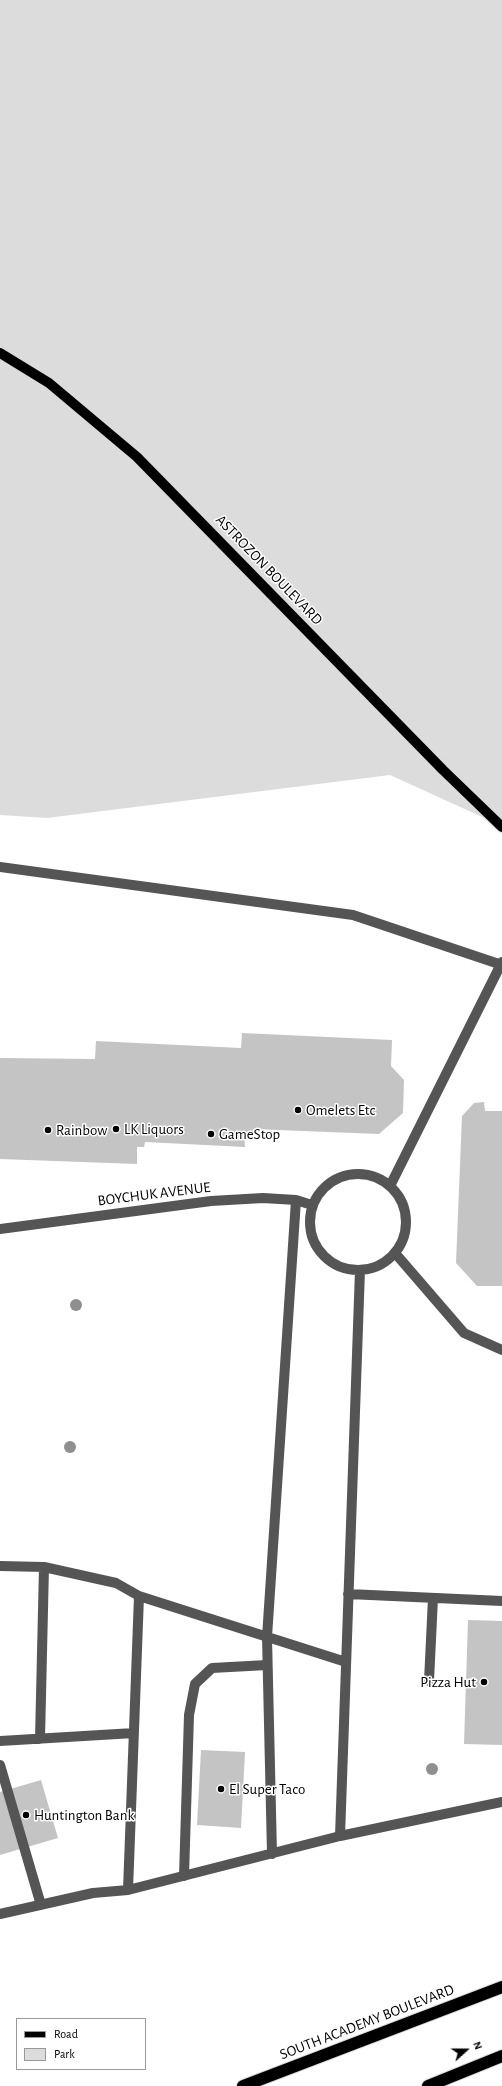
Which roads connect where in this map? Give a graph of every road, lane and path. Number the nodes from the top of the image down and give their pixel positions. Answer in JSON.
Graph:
{"nodes":[{"id":1,"x":0,"y":353,"type":"edge"},
{"id":2,"x":502,"y":827,"type":"edge"},
{"id":3,"x":0,"y":867,"type":"edge"},
{"id":4,"x":502,"y":964,"type":"edge"},
{"id":5,"x":390,"y":1186,"type":"junction"},
{"id":6,"x":296,"y":1200,"type":"junction"},
{"id":7,"x":312,"y":1205,"type":"junction"},
{"id":8,"x":0,"y":1229,"type":"edge"},
{"id":9,"x":395,"y":1253,"type":"junction"},
{"id":10,"x":360,"y":1270,"type":"junction"},
{"id":11,"x":502,"y":1350,"type":"edge"},
{"id":12,"x":0,"y":1566,"type":"edge"},
{"id":13,"x":44,"y":1567,"type":"junction"},
{"id":14,"x":348,"y":1594,"type":"junction"},
{"id":15,"x":139,"y":1596,"type":"junction"},
{"id":16,"x":433,"y":1598,"type":"junction"},
{"id":17,"x":502,"y":1601,"type":"edge"},
{"id":18,"x":267,"y":1637,"type":"junction"},
{"id":19,"x":346,"y":1662,"type":"junction"},
{"id":20,"x":267,"y":1665,"type":"junction"},
{"id":21,"x":429,"y":1681,"type":"dead end"},
{"id":22,"x":134,"y":1733,"type":"junction"},
{"id":23,"x":40,"y":1739,"type":"junction"},
{"id":24,"x":0,"y":1741,"type":"edge"},
{"id":25,"x":0,"y":1765,"type":"edge"},
{"id":26,"x":502,"y":1802,"type":"edge"},
{"id":27,"x":340,"y":1836,"type":"junction"},
{"id":28,"x":272,"y":1854,"type":"junction"},
{"id":29,"x":184,"y":1876,"type":"junction"},
{"id":30,"x":128,"y":1890,"type":"junction"},
{"id":31,"x":41,"y":1905,"type":"junction"},
{"id":32,"x":0,"y":1914,"type":"edge"},
{"id":33,"x":502,"y":1987,"type":"edge"},
{"id":34,"x":502,"y":2056,"type":"edge"},
{"id":35,"x":243,"y":2086,"type":"edge"},
{"id":36,"x":428,"y":2086,"type":"edge"}],
"edges":[{"from":1,"to":2,"type":"main road","name":"ASTROZON BOULEVARD"},
{"from":3,"to":4,"type":"lane"},
{"from":4,"to":5,"type":"lane"},
{"from":5,"to":7,"type":"lane"},
{"from":5,"to":9,"type":"lane"},
{"from":6,"to":7,"type":"lane","name":"BOYCHUK AVENUE"},
{"from":6,"to":8,"type":"lane","name":"BOYCHUK AVENUE"},
{"from":6,"to":18,"type":"lane"},
{"from":7,"to":10,"type":"lane"},
{"from":9,"to":10,"type":"lane"},
{"from":9,"to":11,"type":"lane"},
{"from":10,"to":14,"type":"lane"},
{"from":12,"to":13,"type":"lane"},
{"from":13,"to":15,"type":"lane"},
{"from":13,"to":23,"type":"lane"},
{"from":14,"to":16,"type":"lane"},
{"from":14,"to":19,"type":"lane"},
{"from":15,"to":18,"type":"lane"},
{"from":15,"to":22,"type":"lane"},
{"from":16,"to":17,"type":"lane"},
{"from":16,"to":21,"type":"lane"},
{"from":18,"to":19,"type":"lane"},
{"from":18,"to":20,"type":"lane"},
{"from":19,"to":27,"type":"lane"},
{"from":20,"to":28,"type":"lane"},
{"from":20,"to":29,"type":"lane"},
{"from":22,"to":23,"type":"lane"},
{"from":22,"to":30,"type":"lane"},
{"from":23,"to":24,"type":"lane"},
{"from":25,"to":31,"type":"lane"},
{"from":26,"to":27,"type":"lane"},
{"from":27,"to":28,"type":"lane"},
{"from":28,"to":29,"type":"lane"},
{"from":29,"to":30,"type":"lane"},
{"from":30,"to":31,"type":"lane"},
{"from":31,"to":32,"type":"lane"},
{"from":33,"to":35,"type":"highway","name":"SOUTH ACADEMY BOULEVARD"},
{"from":34,"to":36,"type":"highway"}]}
